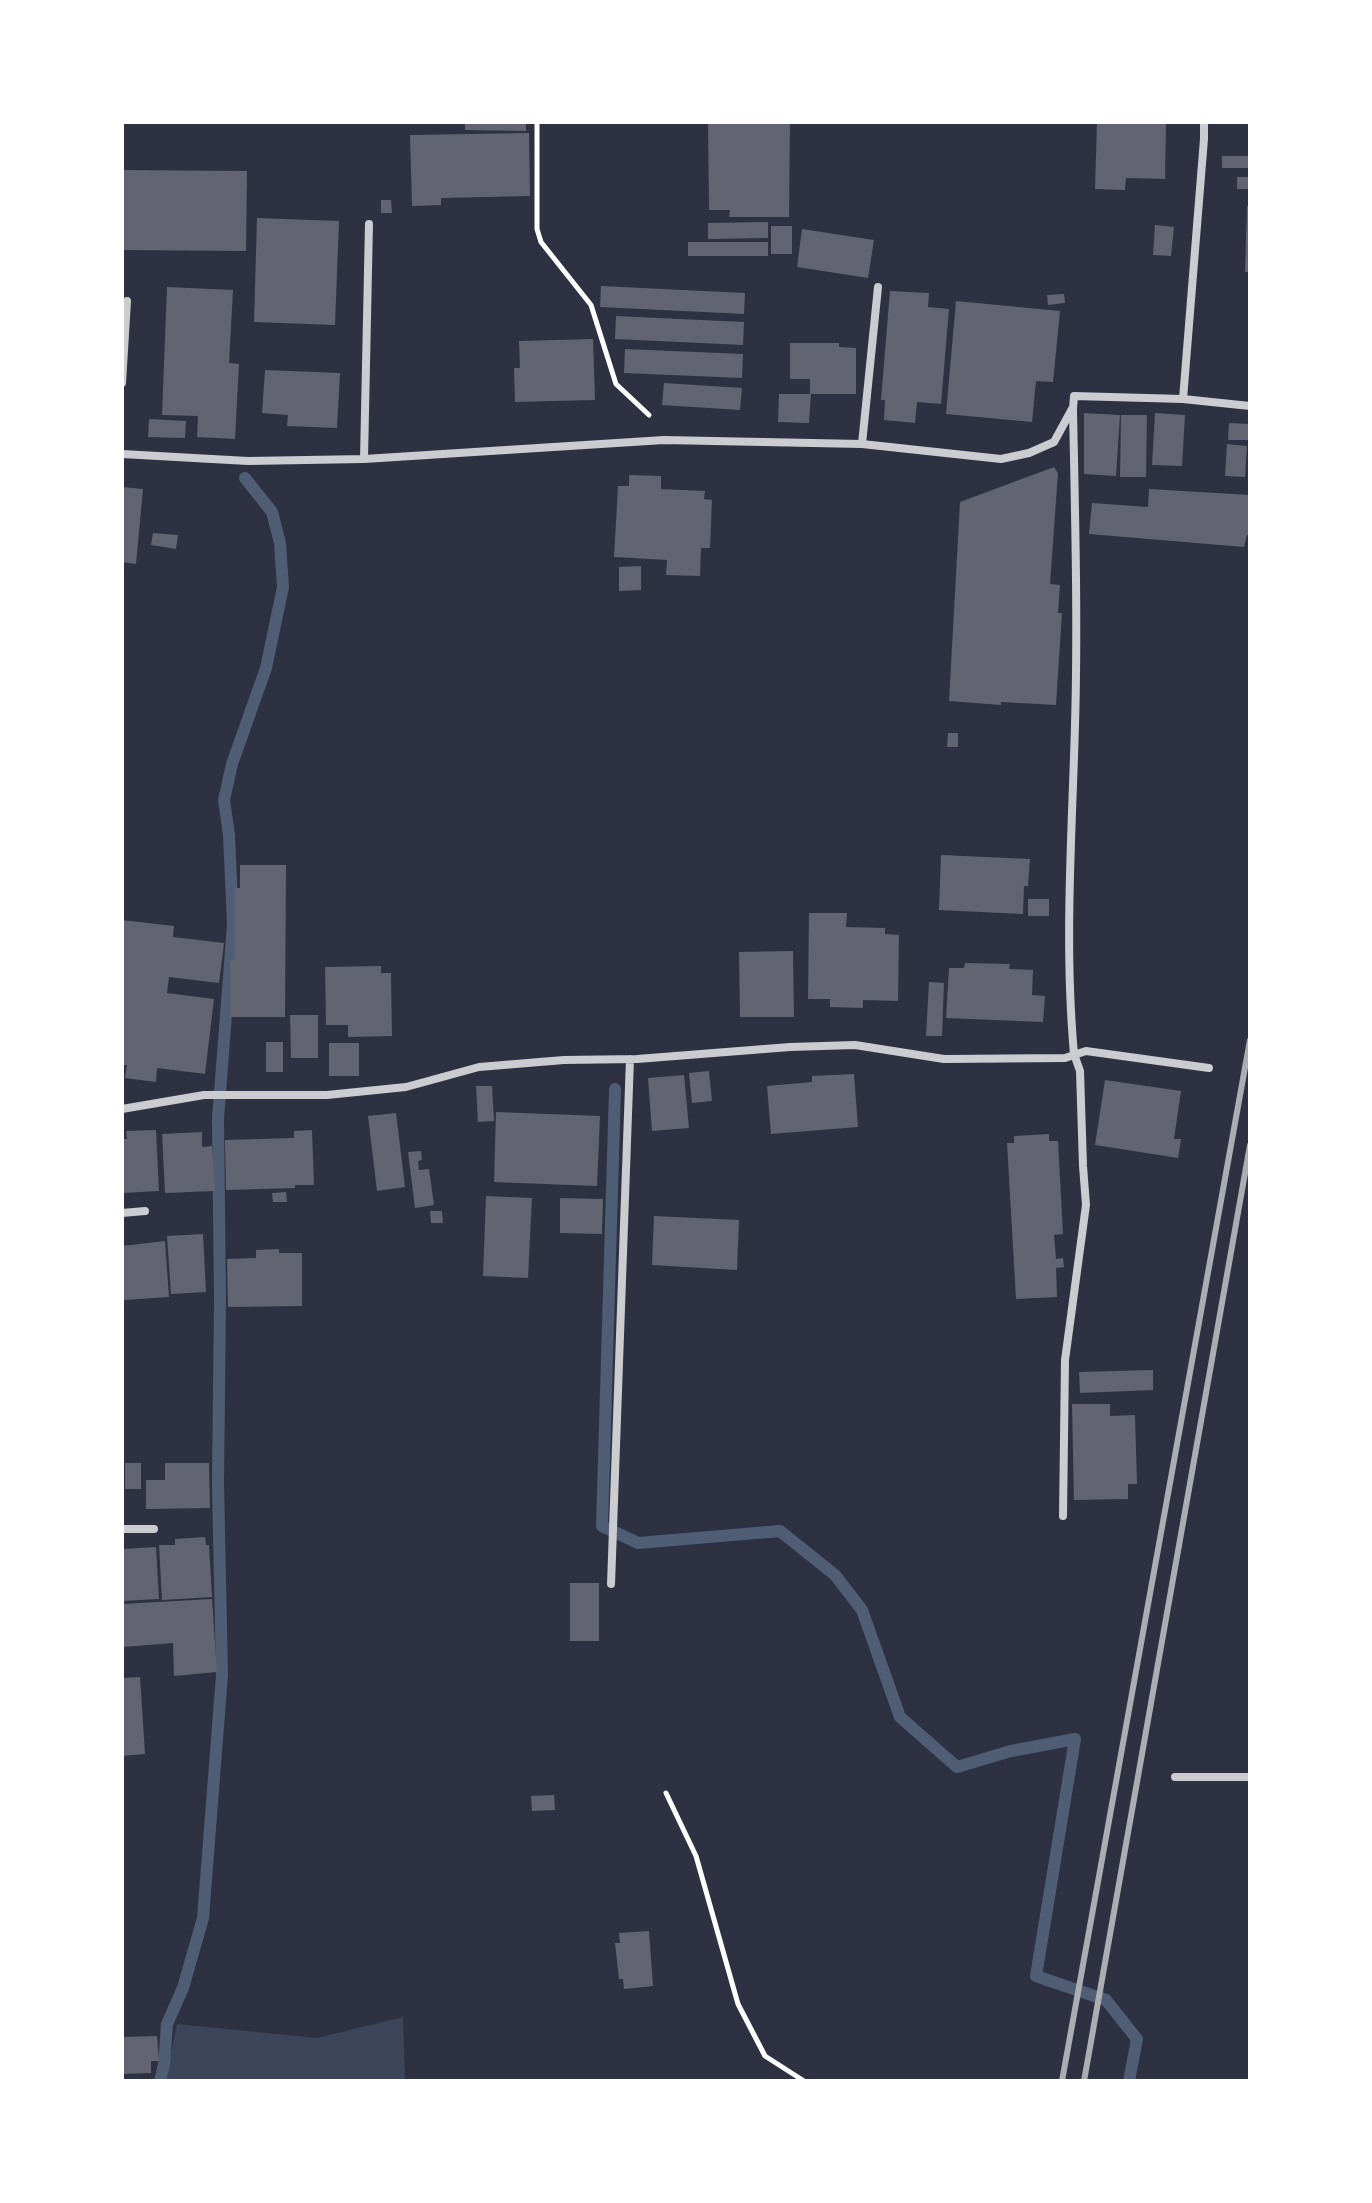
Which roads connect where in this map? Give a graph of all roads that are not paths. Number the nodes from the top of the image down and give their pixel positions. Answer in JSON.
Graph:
{"nodes":[{"id":1,"x":1204,"y":122,"type":"edge"},
{"id":2,"x":369,"y":224,"type":"dead end"},
{"id":3,"x":878,"y":287,"type":"dead end"},
{"id":4,"x":127,"y":301,"type":"dead end"},
{"id":5,"x":122,"y":383,"type":"edge"},
{"id":6,"x":1183,"y":399,"type":"junction"},
{"id":7,"x":1250,"y":406,"type":"edge"},
{"id":8,"x":1073,"y":409,"type":"junction"},
{"id":9,"x":862,"y":444,"type":"junction"},
{"id":10,"x":122,"y":454,"type":"edge"},
{"id":11,"x":364,"y":459,"type":"junction"},
{"id":12,"x":1074,"y":1054,"type":"junction"},
{"id":13,"x":630,"y":1059,"type":"junction"},
{"id":14,"x":1209,"y":1068,"type":"dead end"},
{"id":15,"x":122,"y":1109,"type":"edge"},
{"id":16,"x":145,"y":1211,"type":"dead end"},
{"id":17,"x":122,"y":1213,"type":"edge"},
{"id":18,"x":1063,"y":1516,"type":"dead end"},
{"id":19,"x":122,"y":1529,"type":"edge"},
{"id":20,"x":154,"y":1529,"type":"dead end"},
{"id":21,"x":611,"y":1584,"type":"dead end"},
{"id":22,"x":1175,"y":1777,"type":"dead end"},
{"id":23,"x":1250,"y":1777,"type":"edge"}],
"edges":[{"from":1,"to":6,"type":"street"},
{"from":2,"to":11,"type":"street"},
{"from":3,"to":9,"type":"street"},
{"from":4,"to":5,"type":"street"},
{"from":6,"to":7,"type":"street"},
{"from":6,"to":8,"type":"street"},
{"from":8,"to":9,"type":"street"},
{"from":8,"to":12,"type":"street"},
{"from":9,"to":11,"type":"street"},
{"from":10,"to":11,"type":"street"},
{"from":12,"to":13,"type":"street"},
{"from":12,"to":14,"type":"street"},
{"from":12,"to":18,"type":"street"},
{"from":13,"to":15,"type":"street"},
{"from":13,"to":21,"type":"street"},
{"from":16,"to":17,"type":"street"},
{"from":19,"to":20,"type":"street"},
{"from":22,"to":23,"type":"street"}]}
